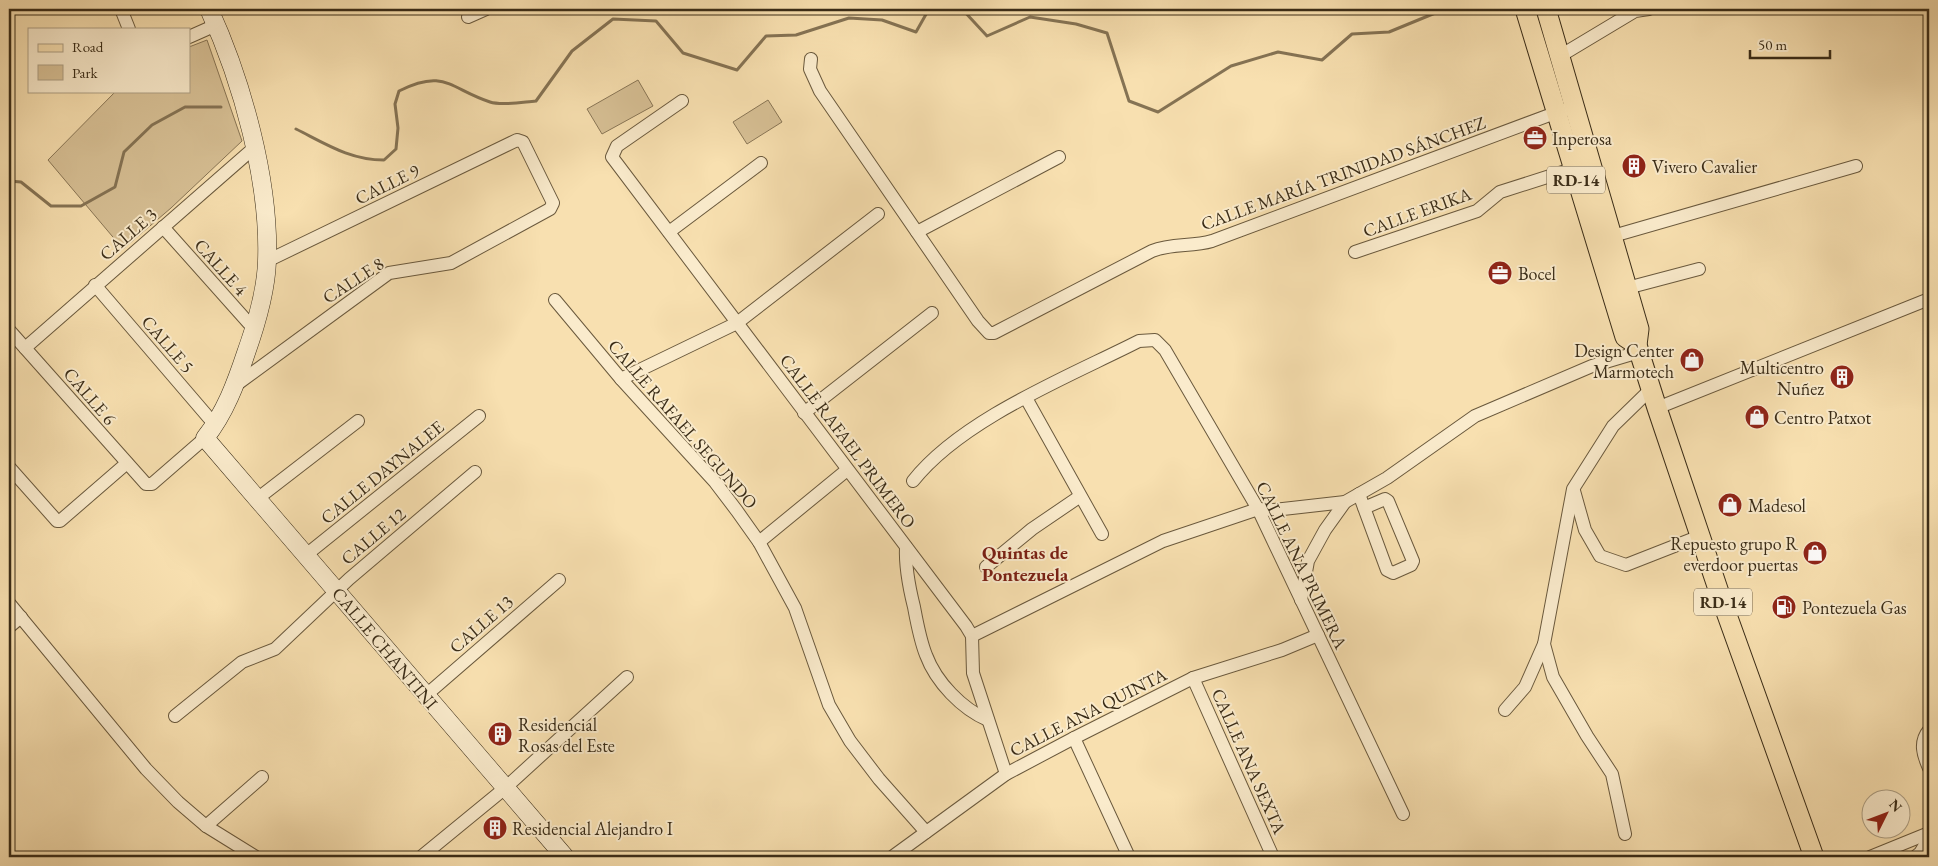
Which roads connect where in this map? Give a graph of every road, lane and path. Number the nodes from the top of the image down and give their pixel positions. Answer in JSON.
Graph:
{"nodes":[{"id":1,"x":121,"y":9,"type":"edge"},
{"id":2,"x":208,"y":9,"type":"edge"},
{"id":3,"x":486,"y":9,"type":"edge"},
{"id":4,"x":1526,"y":9,"type":"edge"},
{"id":5,"x":1546,"y":9,"type":"edge"},
{"id":6,"x":1649,"y":9,"type":"edge"},
{"id":7,"x":468,"y":17,"type":"dead end"},
{"id":8,"x":216,"y":26,"type":"junction"},
{"id":9,"x":129,"y":28,"type":"edge"},
{"id":10,"x":190,"y":37,"type":"edge"},
{"id":11,"x":1560,"y":56,"type":"junction"},
{"id":12,"x":811,"y":58,"type":"dead end"},
{"id":13,"x":682,"y":101,"type":"dead end"},
{"id":14,"x":1575,"y":106,"type":"junction"},
{"id":15,"x":1557,"y":112,"type":"junction"},
{"id":16,"x":523,"y":142,"type":"joint"},
{"id":17,"x":255,"y":147,"type":"junction"},
{"id":18,"x":1059,"y":157,"type":"dead end"},
{"id":19,"x":760,"y":163,"type":"dead end"},
{"id":20,"x":1856,"y":166,"type":"dead end"},
{"id":21,"x":1572,"y":169,"type":"junction"},
{"id":22,"x":878,"y":214,"type":"dead end"},
{"id":23,"x":163,"y":227,"type":"junction"},
{"id":24,"x":669,"y":232,"type":"junction"},
{"id":25,"x":917,"y":232,"type":"junction"},
{"id":26,"x":1612,"y":236,"type":"junction"},
{"id":27,"x":1354,"y":252,"type":"dead end"},
{"id":28,"x":267,"y":261,"type":"junction"},
{"id":29,"x":1699,"y":269,"type":"dead end"},
{"id":30,"x":95,"y":285,"type":"junction"},
{"id":31,"x":1627,"y":288,"type":"junction"},
{"id":32,"x":1929,"y":299,"type":"edge"},
{"id":33,"x":555,"y":300,"type":"dead end"},
{"id":34,"x":932,"y":314,"type":"dead end"},
{"id":35,"x":737,"y":323,"type":"junction"},
{"id":36,"x":254,"y":329,"type":"junction"},
{"id":37,"x":9,"y":330,"type":"edge"},
{"id":38,"x":25,"y":348,"type":"junction"},
{"id":39,"x":1638,"y":349,"type":"junction"},
{"id":40,"x":621,"y":379,"type":"junction"},
{"id":41,"x":236,"y":385,"type":"junction"},
{"id":42,"x":1651,"y":389,"type":"junction"},
{"id":43,"x":1026,"y":398,"type":"junction"},
{"id":44,"x":1656,"y":408,"type":"junction"},
{"id":45,"x":804,"y":413,"type":"junction"},
{"id":46,"x":479,"y":416,"type":"dead end"},
{"id":47,"x":358,"y":421,"type":"dead end"},
{"id":48,"x":210,"y":432,"type":"junction"},
{"id":49,"x":127,"y":463,"type":"junction"},
{"id":50,"x":9,"y":467,"type":"edge"},
{"id":51,"x":848,"y":470,"type":"junction"},
{"id":52,"x":475,"y":472,"type":"dead end"},
{"id":53,"x":913,"y":481,"type":"dead end"},
{"id":54,"x":1573,"y":489,"type":"junction"},
{"id":55,"x":1358,"y":494,"type":"junction"},
{"id":56,"x":1080,"y":497,"type":"junction"},
{"id":57,"x":257,"y":499,"type":"junction"},
{"id":58,"x":1345,"y":502,"type":"junction"},
{"id":59,"x":1364,"y":508,"type":"junction"},
{"id":60,"x":1258,"y":510,"type":"junction"},
{"id":61,"x":1102,"y":534,"type":"dead end"},
{"id":62,"x":1700,"y":536,"type":"junction"},
{"id":63,"x":758,"y":542,"type":"junction"},
{"id":64,"x":906,"y":547,"type":"junction"},
{"id":65,"x":306,"y":555,"type":"junction"},
{"id":66,"x":986,"y":567,"type":"dead end"},
{"id":67,"x":559,"y":580,"type":"dead end"},
{"id":68,"x":337,"y":591,"type":"junction"},
{"id":69,"x":1301,"y":600,"type":"junction"},
{"id":70,"x":9,"y":603,"type":"edge"},
{"id":71,"x":21,"y":617,"type":"junction"},
{"id":72,"x":9,"y":627,"type":"edge"},
{"id":73,"x":1318,"y":635,"type":"junction"},
{"id":74,"x":972,"y":636,"type":"junction"},
{"id":75,"x":1544,"y":644,"type":"junction"},
{"id":76,"x":627,"y":677,"type":"dead end"},
{"id":77,"x":1192,"y":678,"type":"junction"},
{"id":78,"x":425,"y":696,"type":"junction"},
{"id":79,"x":1506,"y":710,"type":"dead end"},
{"id":80,"x":176,"y":716,"type":"dead end"},
{"id":81,"x":988,"y":720,"type":"junction"},
{"id":82,"x":1929,"y":730,"type":"edge"},
{"id":83,"x":1074,"y":738,"type":"junction"},
{"id":84,"x":1929,"y":768,"type":"edge"},
{"id":85,"x":1006,"y":774,"type":"junction"},
{"id":86,"x":262,"y":777,"type":"dead end"},
{"id":87,"x":504,"y":789,"type":"junction"},
{"id":88,"x":1403,"y":814,"type":"dead end"},
{"id":89,"x":206,"y":826,"type":"junction"},
{"id":90,"x":926,"y":832,"type":"junction"},
{"id":91,"x":1625,"y":834,"type":"dead end"},
{"id":92,"x":1929,"y":834,"type":"edge"},
{"id":93,"x":1929,"y":838,"type":"edge"},
{"id":94,"x":256,"y":857,"type":"edge"},
{"id":95,"x":421,"y":857,"type":"edge"},
{"id":96,"x":565,"y":857,"type":"edge"},
{"id":97,"x":892,"y":857,"type":"edge"},
{"id":98,"x":1129,"y":857,"type":"edge"},
{"id":99,"x":1273,"y":857,"type":"edge"},
{"id":100,"x":1814,"y":857,"type":"edge"},
{"id":101,"x":1870,"y":857,"type":"edge"},
{"id":102,"x":1915,"y":857,"type":"edge"}],
"edges":[{"from":1,"to":9,"type":"street"},
{"from":2,"to":8,"type":"street"},
{"from":3,"to":7,"type":"street"},
{"from":4,"to":15,"type":"main road","number":"RD-14"},
{"from":5,"to":11,"type":"main road","number":"RD-14"},
{"from":6,"to":11,"type":"street"},
{"from":8,"to":10,"type":"street"},
{"from":8,"to":17,"type":"street"},
{"from":11,"to":14,"type":"main road","number":"RD-14"},
{"from":12,"to":25,"type":"street","name":"CALLE MARÍA TRINIDAD SÁNCHEZ"},
{"from":13,"to":24,"type":"street","name":"CALLE RAFAEL PRIMERO"},
{"from":14,"to":15,"type":"street","name":"CALLE MARÍA TRINIDAD SÁNCHEZ"},
{"from":14,"to":26,"type":"main road","number":"RD-14"},
{"from":15,"to":21,"type":"main road","number":"RD-14"},
{"from":15,"to":25,"type":"street","name":"CALLE MARÍA TRINIDAD SÁNCHEZ"},
{"from":16,"to":28,"type":"street","name":"CALLE 9"},
{"from":16,"to":41,"type":"street","name":"CALLE 8"},
{"from":17,"to":23,"type":"street","name":"CALLE 3"},
{"from":17,"to":28,"type":"street"},
{"from":18,"to":25,"type":"street"},
{"from":19,"to":24,"type":"street"},
{"from":20,"to":26,"type":"street"},
{"from":21,"to":27,"type":"street","name":"CALLE ERIKA"},
{"from":21,"to":39,"type":"main road","number":"RD-14"},
{"from":22,"to":35,"type":"street"},
{"from":23,"to":30,"type":"street","name":"CALLE 3"},
{"from":23,"to":36,"type":"street","name":"CALLE 4"},
{"from":24,"to":35,"type":"street","name":"CALLE RAFAEL PRIMERO"},
{"from":26,"to":31,"type":"main road","number":"RD-14"},
{"from":28,"to":36,"type":"street"},
{"from":29,"to":31,"type":"street"},
{"from":30,"to":38,"type":"street","name":"CALLE 3"},
{"from":30,"to":48,"type":"street","name":"CALLE 5"},
{"from":31,"to":39,"type":"main road","number":"RD-14"},
{"from":32,"to":44,"type":"street"},
{"from":33,"to":40,"type":"street","name":"CALLE RAFAEL SEGUNDO"},
{"from":34,"to":45,"type":"street"},
{"from":35,"to":40,"type":"street"},
{"from":35,"to":45,"type":"street","name":"CALLE RAFAEL PRIMERO"},
{"from":36,"to":41,"type":"street"},
{"from":37,"to":38,"type":"street","name":"CALLE 6"},
{"from":38,"to":49,"type":"street","name":"CALLE 6"},
{"from":39,"to":42,"type":"main road","number":"RD-14"},
{"from":39,"to":55,"type":"street"},
{"from":40,"to":63,"type":"street","name":"CALLE RAFAEL SEGUNDO"},
{"from":41,"to":48,"type":"street"},
{"from":42,"to":44,"type":"main road","number":"RD-14"},
{"from":42,"to":54,"type":"street"},
{"from":43,"to":53,"type":"street"},
{"from":43,"to":56,"type":"street"},
{"from":43,"to":60,"type":"street","name":"CALLE ANA PRIMERA"},
{"from":44,"to":62,"type":"main road","number":"RD-14"},
{"from":45,"to":51,"type":"street","name":"CALLE RAFAEL PRIMERO"},
{"from":46,"to":65,"type":"street","name":"CALLE DAYNALEE"},
{"from":47,"to":57,"type":"street"},
{"from":48,"to":49,"type":"street","name":"CALLE 6"},
{"from":48,"to":57,"type":"street","name":"CALLE CHANTINI"},
{"from":49,"to":50,"type":"street"},
{"from":51,"to":63,"type":"street"},
{"from":51,"to":64,"type":"street","name":"CALLE RAFAEL PRIMERO"},
{"from":52,"to":68,"type":"street","name":"CALLE 12"},
{"from":54,"to":62,"type":"street"},
{"from":54,"to":75,"type":"street"},
{"from":55,"to":58,"type":"street"},
{"from":55,"to":59,"type":"street"},
{"from":56,"to":61,"type":"street"},
{"from":56,"to":66,"type":"street"},
{"from":57,"to":65,"type":"street","name":"CALLE CHANTINI"},
{"from":58,"to":60,"type":"street"},
{"from":58,"to":69,"type":"street"},
{"from":59,"to":59,"type":"street"},
{"from":60,"to":69,"type":"street","name":"CALLE ANA PRIMERA"},
{"from":60,"to":74,"type":"street"},
{"from":62,"to":100,"type":"main road","number":"RD-14"},
{"from":63,"to":90,"type":"street","name":"CALLE RAFAEL SEGUNDO"},
{"from":64,"to":74,"type":"street","name":"CALLE RAFAEL PRIMERO"},
{"from":64,"to":81,"type":"street"},
{"from":65,"to":68,"type":"street","name":"CALLE CHANTINI"},
{"from":67,"to":78,"type":"street","name":"CALLE 13"},
{"from":68,"to":78,"type":"street","name":"CALLE CHANTINI"},
{"from":68,"to":80,"type":"street","name":"CALLE 12"},
{"from":69,"to":73,"type":"street","name":"CALLE ANA PRIMERA"},
{"from":70,"to":71,"type":"street"},
{"from":71,"to":72,"type":"street"},
{"from":71,"to":89,"type":"street"},
{"from":73,"to":77,"type":"street","name":"CALLE ANA QUINTA"},
{"from":73,"to":88,"type":"street","name":"CALLE ANA PRIMERA"},
{"from":74,"to":81,"type":"street"},
{"from":75,"to":79,"type":"street"},
{"from":75,"to":91,"type":"street"},
{"from":76,"to":87,"type":"street"},
{"from":77,"to":83,"type":"street","name":"CALLE ANA QUINTA"},
{"from":77,"to":99,"type":"street","name":"CALLE ANA SEXTA"},
{"from":78,"to":87,"type":"street","name":"CALLE CHANTINI"},
{"from":81,"to":85,"type":"street"},
{"from":82,"to":84,"type":"street"},
{"from":83,"to":85,"type":"street","name":"CALLE ANA QUINTA"},
{"from":83,"to":98,"type":"street"},
{"from":85,"to":90,"type":"street","name":"CALLE ANA QUINTA"},
{"from":86,"to":89,"type":"street"},
{"from":87,"to":95,"type":"street"},
{"from":87,"to":96,"type":"street","name":"CALLE CHANTINI"},
{"from":89,"to":94,"type":"street"},
{"from":90,"to":97,"type":"street","name":"CALLE ANA QUINTA"},
{"from":92,"to":101,"type":"street"},
{"from":93,"to":102,"type":"street"}]}
